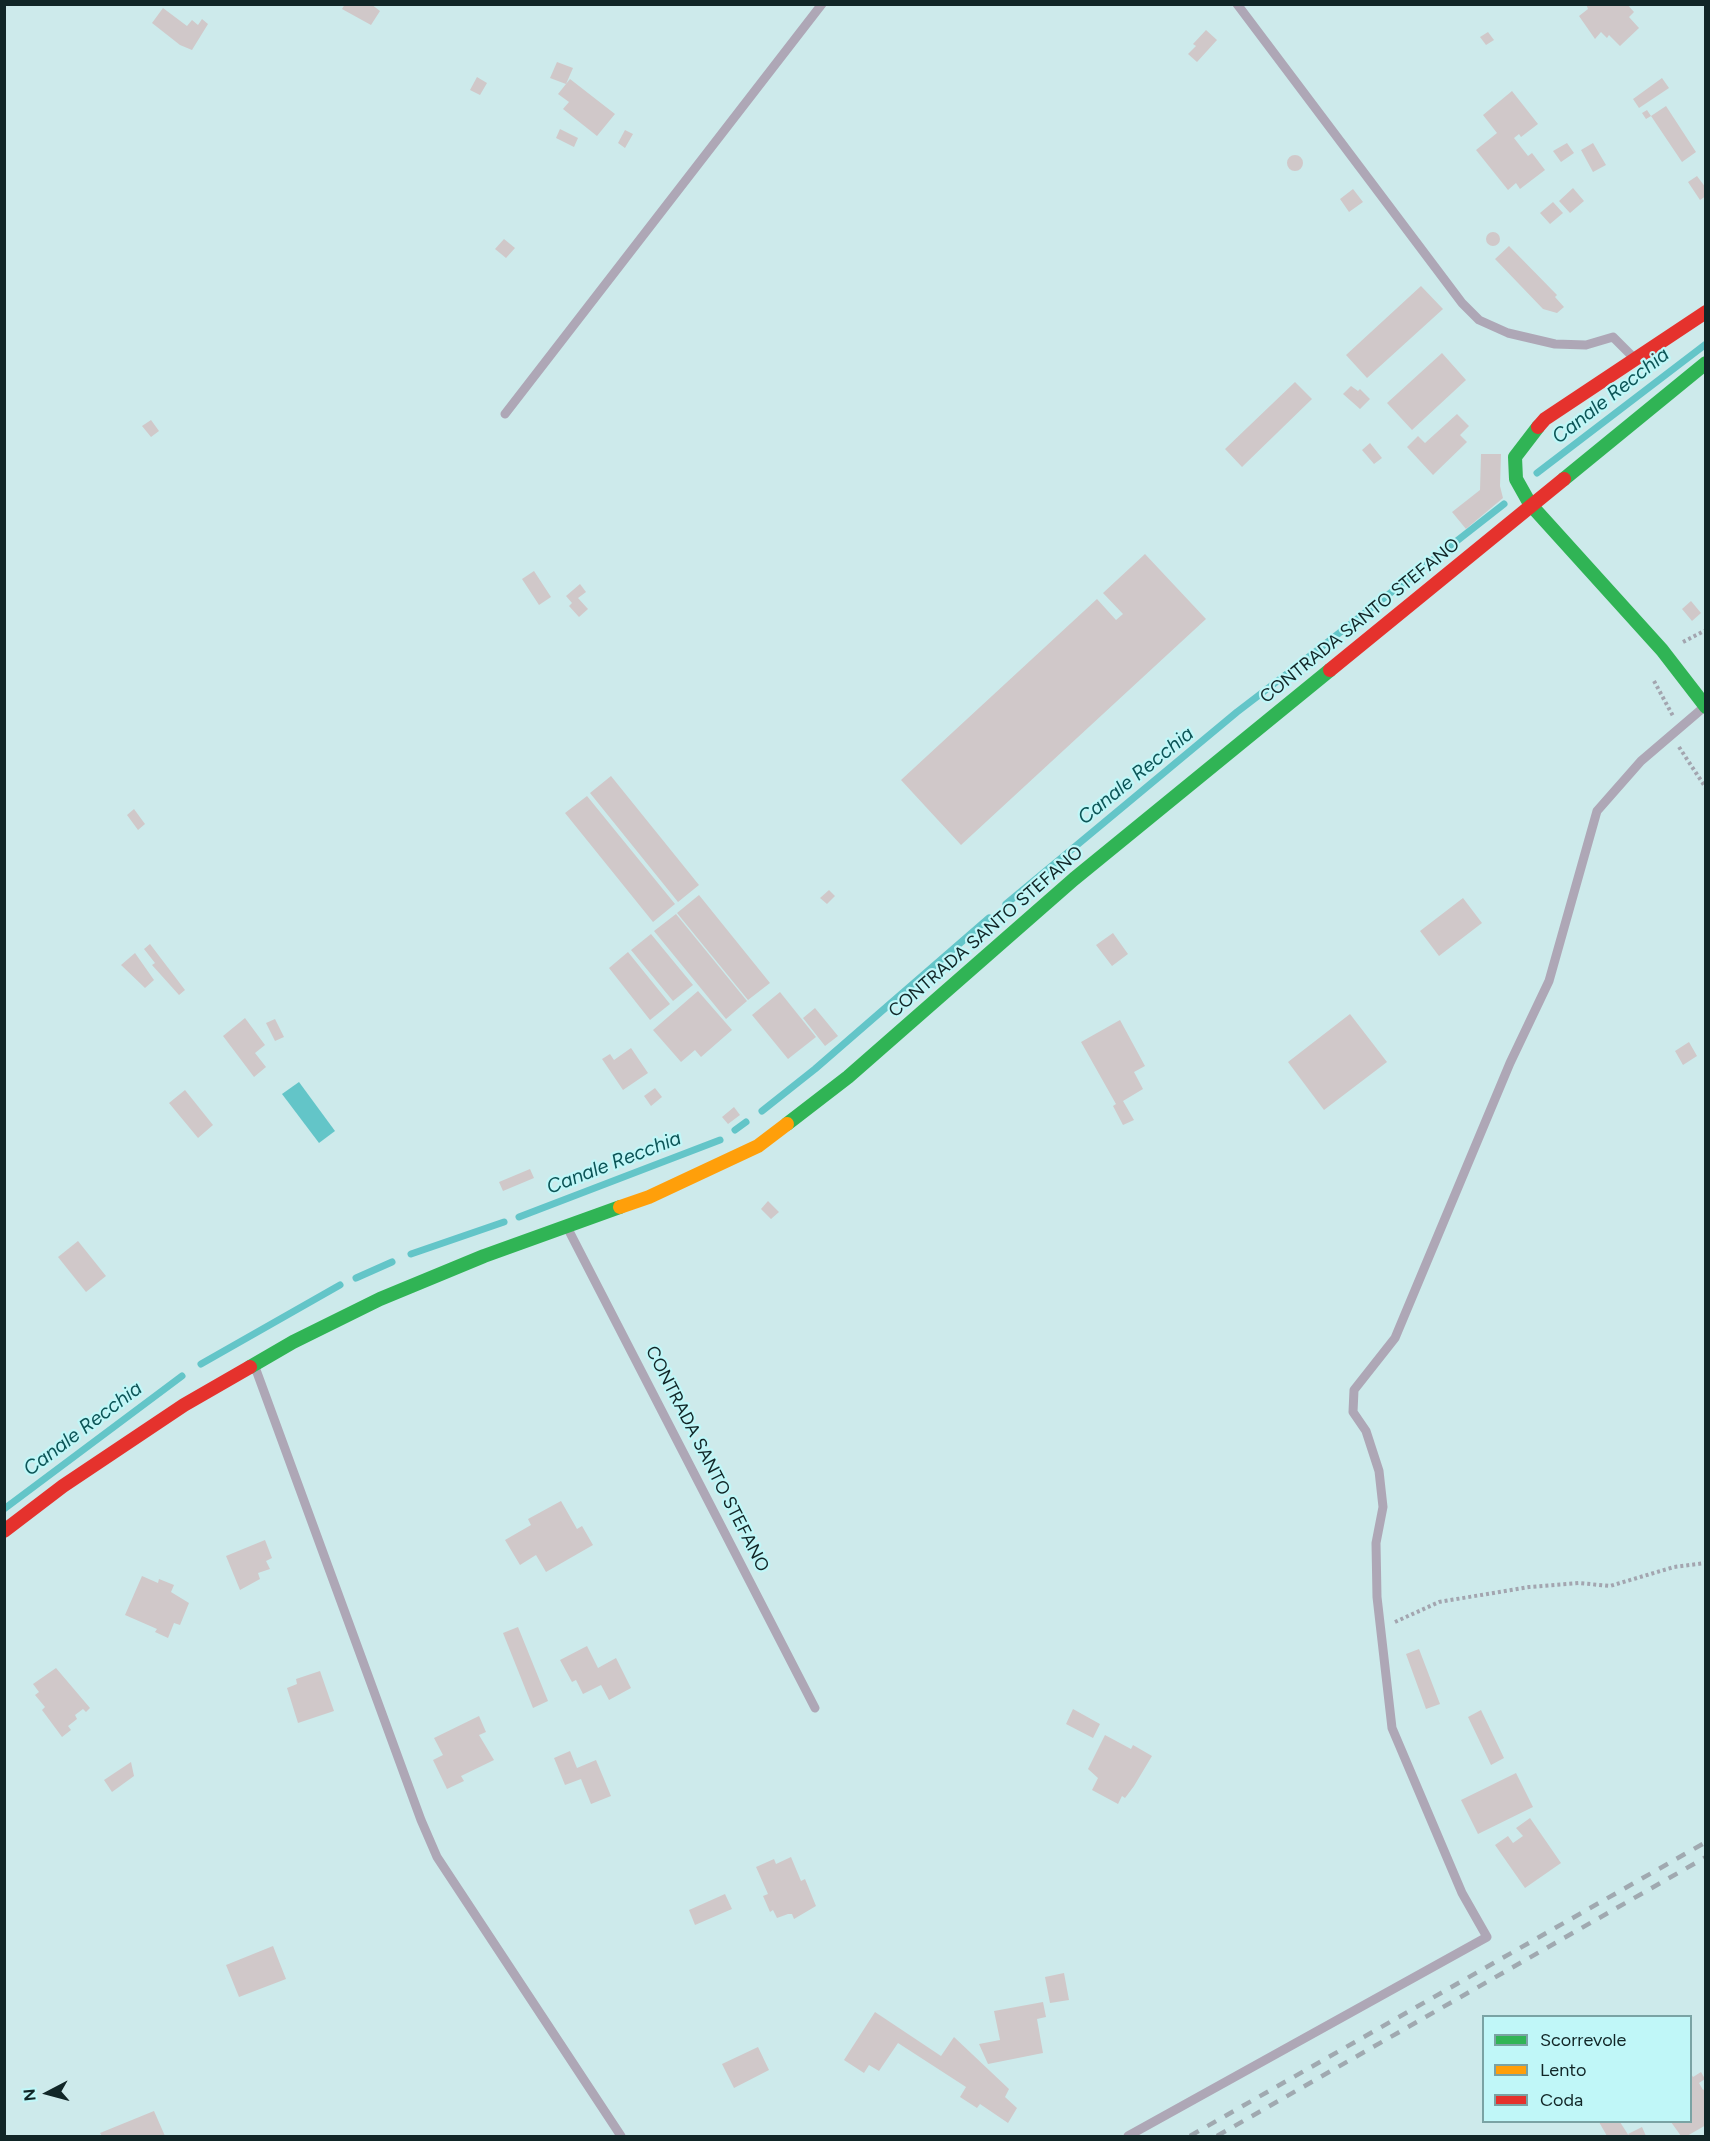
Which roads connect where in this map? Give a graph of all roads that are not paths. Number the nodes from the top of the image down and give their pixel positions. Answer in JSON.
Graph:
{"nodes":[{"id":1,"x":822,"y":4,"type":"edge"},
{"id":2,"x":1237,"y":4,"type":"edge"},
{"id":3,"x":1706,"y":312,"type":"edge"},
{"id":4,"x":1635,"y":360,"type":"junction"},
{"id":5,"x":1706,"y":363,"type":"edge"},
{"id":6,"x":505,"y":414,"type":"dead end"},
{"id":7,"x":1530,"y":504,"type":"junction"},
{"id":8,"x":1705,"y":707,"type":"edge"},
{"id":9,"x":567,"y":1227,"type":"junction"},
{"id":10,"x":254,"y":1365,"type":"junction"},
{"id":11,"x":4,"y":1531,"type":"edge"},
{"id":12,"x":815,"y":1708,"type":"dead end"},
{"id":13,"x":621,"y":2136,"type":"edge"},
{"id":14,"x":1128,"y":2136,"type":"edge"}],
"edges":[{"from":1,"to":6,"type":"lane"},
{"from":2,"to":4,"type":"lane"},
{"from":3,"to":4,"type":"street"},
{"from":4,"to":7,"type":"street"},
{"from":5,"to":7,"type":"street","name":"CONTRADA SANTO STEFANO"},
{"from":7,"to":8,"type":"street"},
{"from":7,"to":9,"type":"street","name":"CONTRADA SANTO STEFANO"},
{"from":8,"to":14,"type":"lane"},
{"from":9,"to":10,"type":"street","name":"CONTRADA SANTO STEFANO"},
{"from":9,"to":12,"type":"lane","name":"CONTRADA SANTO STEFANO"},
{"from":10,"to":11,"type":"street","name":"CONTRADA SANTO STEFANO"},
{"from":10,"to":13,"type":"lane"}]}
